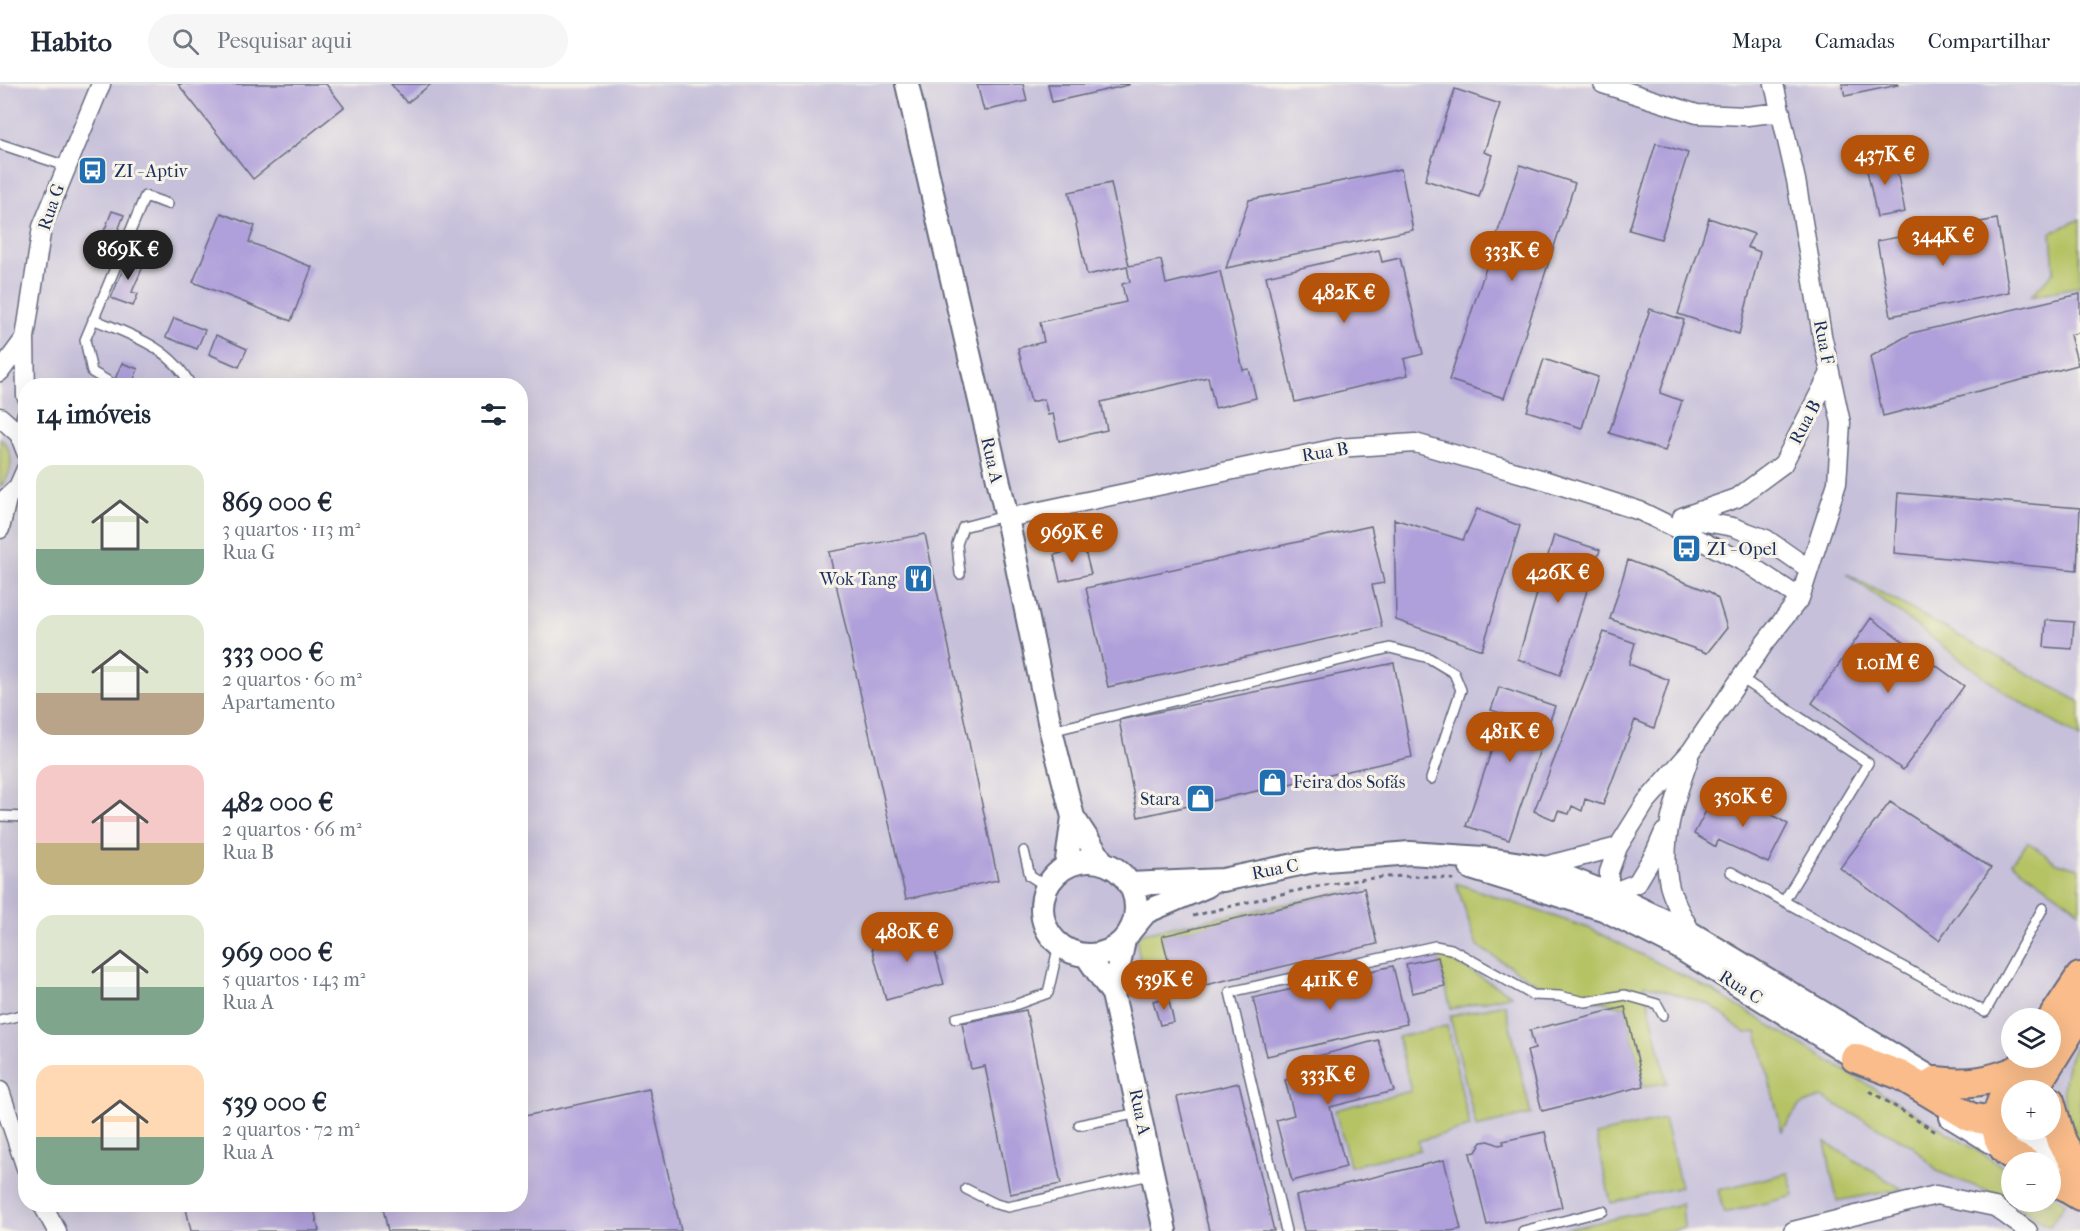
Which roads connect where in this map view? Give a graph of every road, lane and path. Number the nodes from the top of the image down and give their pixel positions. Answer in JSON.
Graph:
{"nodes":[{"id":1,"x":101,"y":84,"type":"edge"},
{"id":2,"x":907,"y":84,"type":"edge"},
{"id":3,"x":1603,"y":84,"type":"edge"},
{"id":4,"x":1774,"y":84,"type":"edge"},
{"id":5,"x":1781,"y":112,"type":"junction"},
{"id":6,"x":0,"y":144,"type":"edge"},
{"id":7,"x":66,"y":166,"type":"junction"},
{"id":8,"x":168,"y":204,"type":"dead end"},
{"id":9,"x":93,"y":319,"type":"junction"},
{"id":10,"x":25,"y":338,"type":"junction"},
{"id":11,"x":0,"y":372,"type":"edge"},
{"id":12,"x":1830,"y":373,"type":"junction"},
{"id":13,"x":26,"y":378,"type":"edge"},
{"id":14,"x":102,"y":378,"type":"edge"},
{"id":15,"x":185,"y":378,"type":"edge"},
{"id":16,"x":0,"y":417,"type":"edge"},
{"id":17,"x":18,"y":436,"type":"edge"},
{"id":18,"x":13,"y":494,"type":"edge"},
{"id":19,"x":1640,"y":511,"type":"junction"},
{"id":20,"x":1006,"y":517,"type":"junction"},
{"id":21,"x":1682,"y":518,"type":"junction"},
{"id":22,"x":0,"y":529,"type":"edge"},
{"id":23,"x":1809,"y":569,"type":"junction"},
{"id":24,"x":960,"y":574,"type":"dead end"},
{"id":25,"x":1800,"y":598,"type":"junction"},
{"id":26,"x":1741,"y":678,"type":"junction"},
{"id":27,"x":1051,"y":731,"type":"junction"},
{"id":28,"x":1691,"y":751,"type":"junction"},
{"id":29,"x":1431,"y":779,"type":"dead end"},
{"id":30,"x":0,"y":816,"type":"edge"},
{"id":31,"x":18,"y":817,"type":"edge"},
{"id":32,"x":1073,"y":817,"type":"junction"},
{"id":33,"x":1669,"y":820,"type":"junction"},
{"id":34,"x":1618,"y":847,"type":"junction"},
{"id":35,"x":1024,"y":851,"type":"dead end"},
{"id":36,"x":1436,"y":856,"type":"junction"},
{"id":37,"x":1103,"y":863,"type":"junction"},
{"id":38,"x":1066,"y":867,"type":"junction"},
{"id":39,"x":1541,"y":867,"type":"junction"},
{"id":40,"x":1731,"y":872,"type":"dead end"},
{"id":41,"x":1222,"y":880,"type":"junction"},
{"id":42,"x":1462,"y":882,"type":"dead end"},
{"id":43,"x":1129,"y":884,"type":"junction"},
{"id":44,"x":1047,"y":887,"type":"junction"},
{"id":45,"x":1606,"y":901,"type":"junction"},
{"id":46,"x":1784,"y":901,"type":"junction"},
{"id":47,"x":2043,"y":908,"type":"dead end"},
{"id":48,"x":1188,"y":917,"type":"dead end"},
{"id":49,"x":1692,"y":934,"type":"junction"},
{"id":50,"x":1127,"y":935,"type":"junction"},
{"id":51,"x":1059,"y":944,"type":"junction"},
{"id":52,"x":1086,"y":955,"type":"junction"},
{"id":53,"x":2080,"y":977,"type":"edge"},
{"id":54,"x":1113,"y":994,"type":"junction"},
{"id":55,"x":2059,"y":1008,"type":"edge"},
{"id":56,"x":1663,"y":1015,"type":"dead end"},
{"id":57,"x":2080,"y":1015,"type":"edge"},
{"id":58,"x":18,"y":1016,"type":"edge"},
{"id":59,"x":956,"y":1018,"type":"dead end"},
{"id":60,"x":0,"y":1020,"type":"edge"},
{"id":61,"x":1855,"y":1058,"type":"joint"},
{"id":62,"x":2036,"y":1075,"type":"edge"},
{"id":63,"x":1935,"y":1081,"type":"junction"},
{"id":64,"x":1866,"y":1088,"type":"dead end"},
{"id":65,"x":0,"y":1091,"type":"edge"},
{"id":66,"x":1141,"y":1113,"type":"junction"},
{"id":67,"x":1079,"y":1125,"type":"dead end"},
{"id":68,"x":2001,"y":1127,"type":"edge"},
{"id":69,"x":2001,"y":1129,"type":"edge"},
{"id":70,"x":1943,"y":1137,"type":"dead end"},
{"id":71,"x":2061,"y":1139,"type":"edge"},
{"id":72,"x":2020,"y":1140,"type":"edge"},
{"id":73,"x":18,"y":1144,"type":"edge"},
{"id":74,"x":1154,"y":1174,"type":"junction"},
{"id":75,"x":2061,"y":1178,"type":"edge"},
{"id":76,"x":2079,"y":1179,"type":"edge"},
{"id":77,"x":966,"y":1189,"type":"dead end"},
{"id":78,"x":1603,"y":1211,"type":"dead end"},
{"id":79,"x":46,"y":1212,"type":"edge"},
{"id":80,"x":57,"y":1231,"type":"edge"},
{"id":81,"x":1165,"y":1231,"type":"edge"},
{"id":82,"x":1287,"y":1231,"type":"edge"},
{"id":83,"x":1523,"y":1231,"type":"edge"},
{"id":84,"x":1793,"y":1231,"type":"edge"},
{"id":85,"x":2028,"y":1231,"type":"edge"}],
"edges":[{"from":1,"to":7,"type":"street","name":"Rua G"},
{"from":2,"to":20,"type":"street","name":"Rua A"},
{"from":3,"to":5,"type":"street"},
{"from":4,"to":5,"type":"street","name":"Rua F"},
{"from":5,"to":12,"type":"street","name":"Rua F"},
{"from":6,"to":7,"type":"lane"},
{"from":7,"to":10,"type":"street","name":"Rua G"},
{"from":8,"to":9,"type":"lane"},
{"from":9,"to":14,"type":"lane"},
{"from":9,"to":15,"type":"lane"},
{"from":10,"to":11,"type":"street"},
{"from":10,"to":13,"type":"street","name":"Rua G"},
{"from":12,"to":21,"type":"street","name":"Rua B"},
{"from":12,"to":23,"type":"street","name":"Rua F"},
{"from":16,"to":17,"type":"street"},
{"from":18,"to":22,"type":"street"},
{"from":19,"to":20,"type":"street","name":"Rua B"},
{"from":19,"to":21,"type":"street","name":"Rua B"},
{"from":19,"to":25,"type":"street","name":"Rua B"},
{"from":20,"to":24,"type":"lane"},
{"from":20,"to":27,"type":"street","name":"Rua A"},
{"from":21,"to":23,"type":"street","name":"Rua B"},
{"from":23,"to":25,"type":"street","name":"Rua F"},
{"from":25,"to":26,"type":"street","name":"Rua F"},
{"from":26,"to":28,"type":"street","name":"Rua F"},
{"from":26,"to":46,"type":"lane"},
{"from":27,"to":29,"type":"lane"},
{"from":27,"to":32,"type":"street","name":"Rua A"},
{"from":28,"to":33,"type":"street"},
{"from":28,"to":34,"type":"street"},
{"from":30,"to":31,"type":"lane"},
{"from":32,"to":37,"type":"street","name":"Rua A"},
{"from":32,"to":38,"type":"street"},
{"from":33,"to":45,"type":"street"},
{"from":33,"to":49,"type":"street"},
{"from":34,"to":39,"type":"street"},
{"from":34,"to":45,"type":"street"},
{"from":35,"to":44,"type":"lane"},
{"from":36,"to":39,"type":"street","name":"Rua C"},
{"from":36,"to":41,"type":"street","name":"Rua C"},
{"from":36,"to":45,"type":"street","name":"Rua C"},
{"from":37,"to":38,"type":"street"},
{"from":37,"to":43,"type":"street"},
{"from":38,"to":44,"type":"street"},
{"from":39,"to":45,"type":"street","name":"Rua C"},
{"from":40,"to":46,"type":"lane"},
{"from":41,"to":43,"type":"street","name":"Rua C"},
{"from":41,"to":50,"type":"street","name":"Rua C"},
{"from":42,"to":48,"type":"path"},
{"from":43,"to":50,"type":"street"},
{"from":44,"to":51,"type":"street"},
{"from":45,"to":49,"type":"street","name":"Rua C"},
{"from":45,"to":61,"type":"street","name":"Rua C"},
{"from":46,"to":47,"type":"lane"},
{"from":49,"to":63,"type":"street","name":"Rua C"},
{"from":50,"to":52,"type":"street"},
{"from":50,"to":54,"type":"street","name":"Rua A"},
{"from":51,"to":52,"type":"street"},
{"from":51,"to":59,"type":"lane"},
{"from":52,"to":54,"type":"street","name":"Rua A"},
{"from":53,"to":55,"type":"main road"},
{"from":54,"to":66,"type":"street","name":"Rua A"},
{"from":56,"to":82,"type":"lane"},
{"from":57,"to":62,"type":"main road"},
{"from":58,"to":60,"type":"lane"},
{"from":61,"to":69,"type":"main road"},
{"from":62,"to":63,"type":"main road"},
{"from":63,"to":68,"type":"street","name":"Rua C"},
{"from":64,"to":70,"type":"path"},
{"from":65,"to":73,"type":"street"},
{"from":66,"to":67,"type":"lane"},
{"from":66,"to":74,"type":"street","name":"Rua A"},
{"from":71,"to":76,"type":"main road"},
{"from":72,"to":76,"type":"street","name":"Rua C"},
{"from":74,"to":77,"type":"lane"},
{"from":74,"to":81,"type":"street","name":"Rua A"},
{"from":75,"to":76,"type":"main road"},
{"from":78,"to":83,"type":"lane"},
{"from":79,"to":80,"type":"street"},
{"from":84,"to":85,"type":"street"}]}
